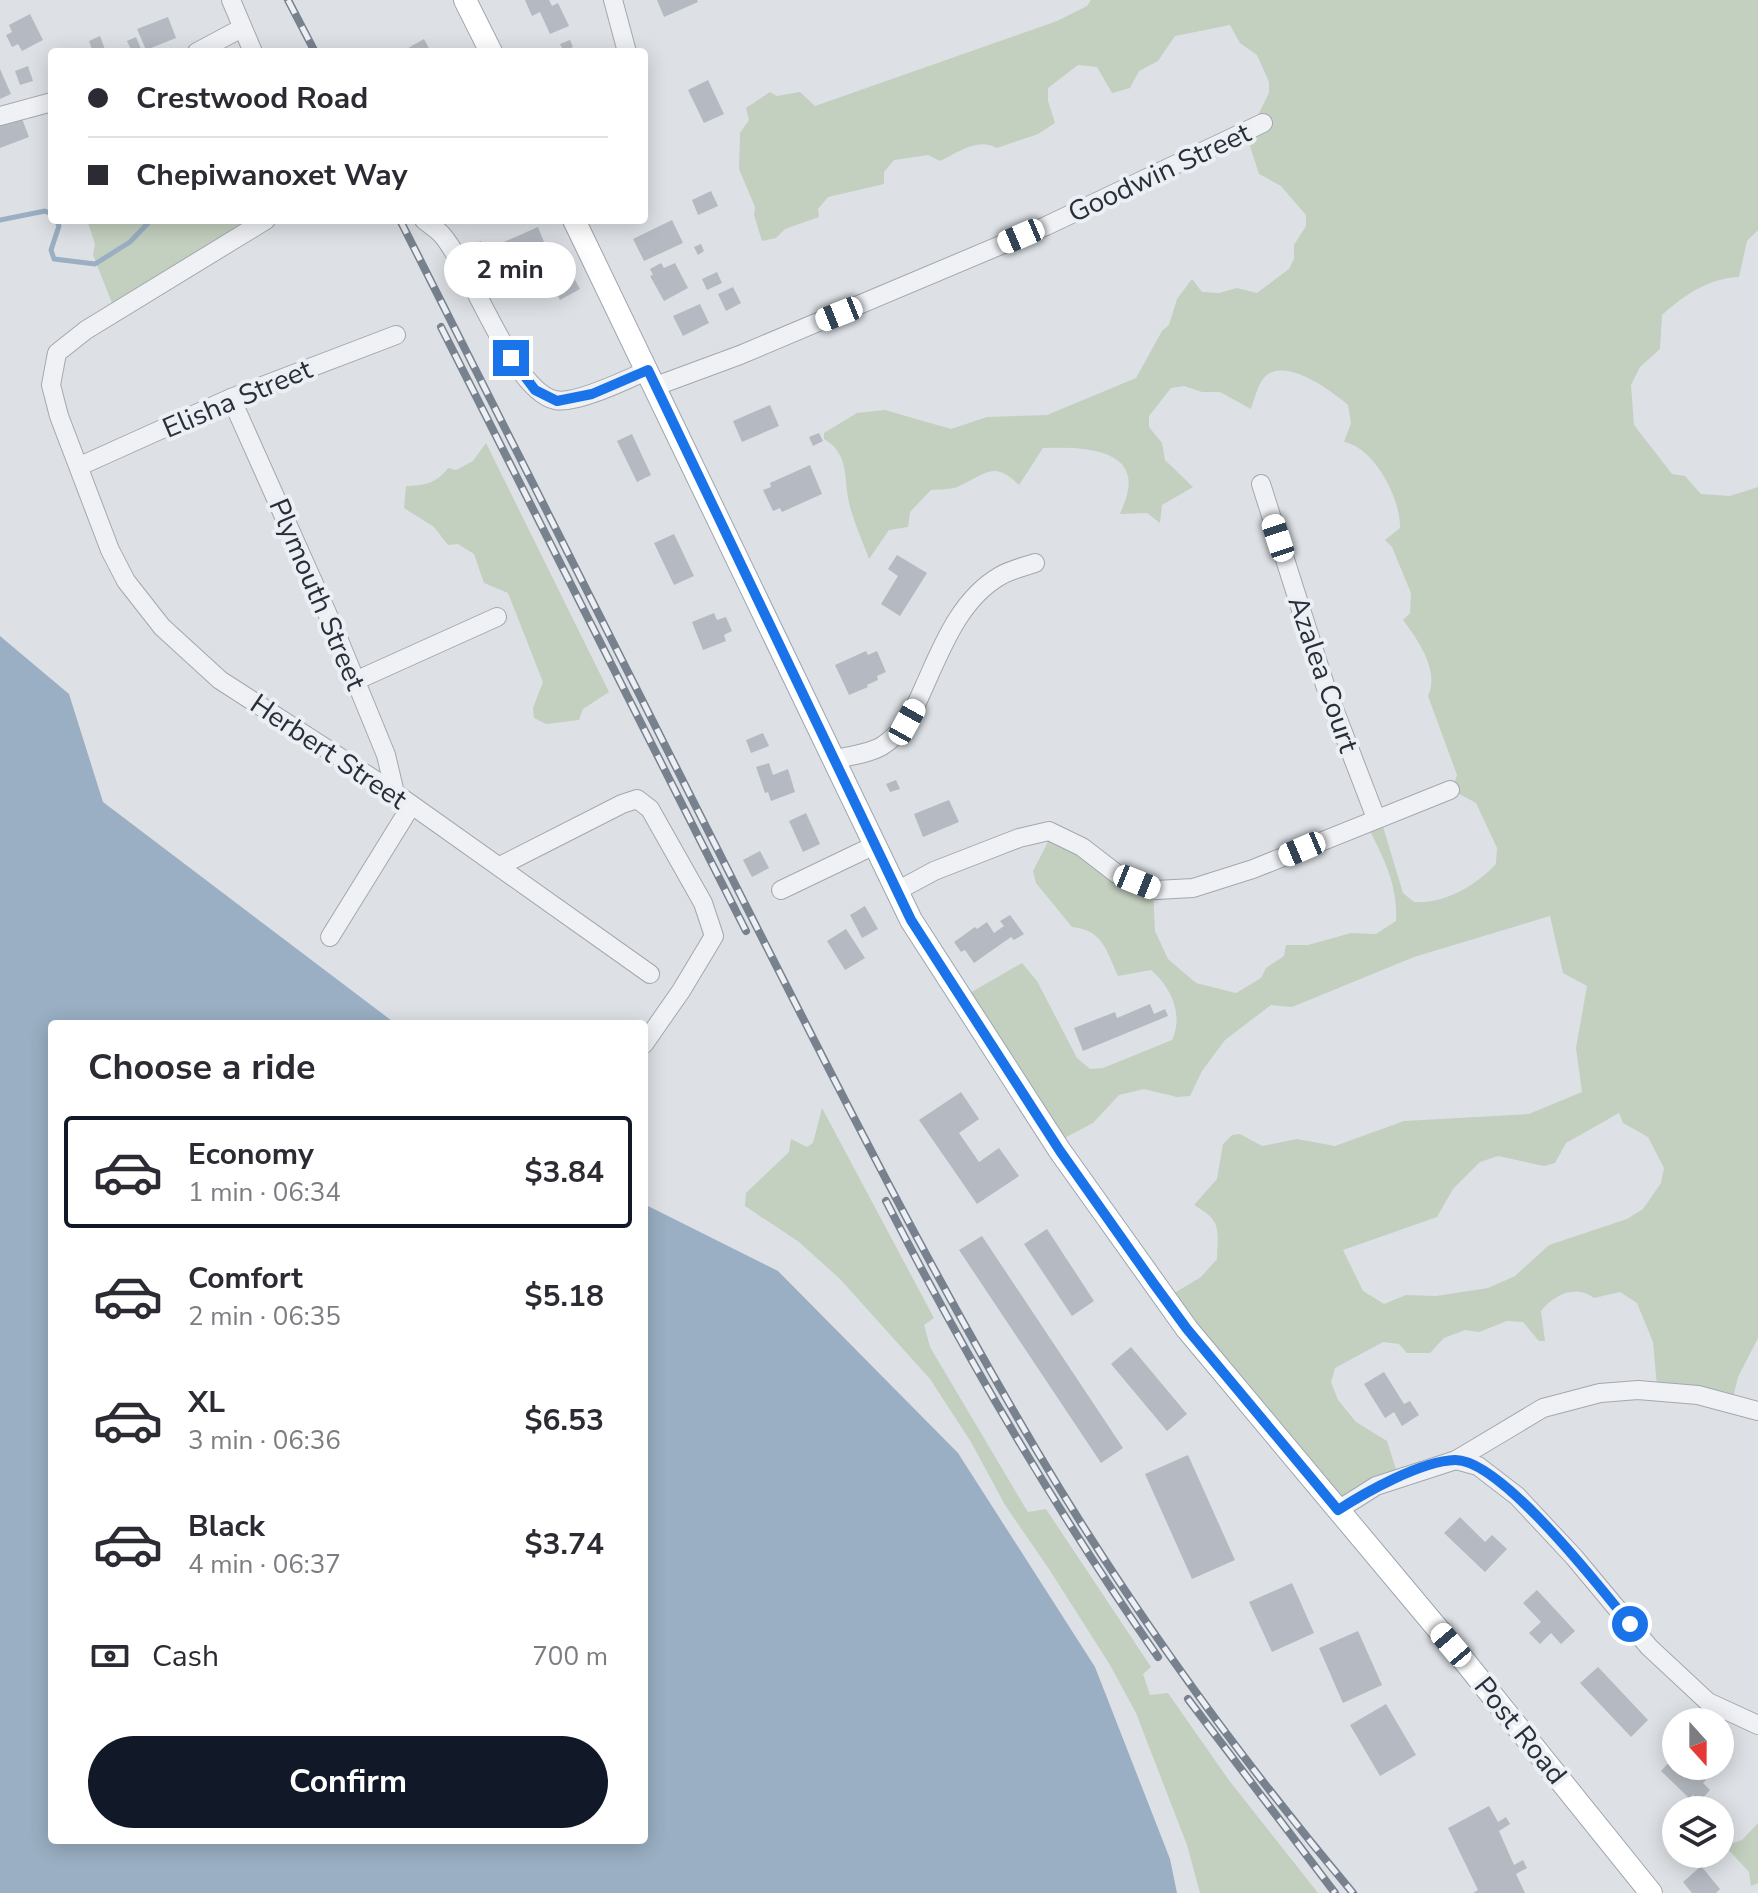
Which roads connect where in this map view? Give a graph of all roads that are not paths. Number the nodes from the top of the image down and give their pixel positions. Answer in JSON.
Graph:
{"nodes":[{"id":1,"x":231,"y":0,"type":"edge"},
{"id":2,"x":465,"y":0,"type":"edge"},
{"id":3,"x":613,"y":0,"type":"edge"},
{"id":4,"x":242,"y":28,"type":"junction"},
{"id":5,"x":204,"y":48,"type":"edge"},
{"id":6,"x":251,"y":48,"type":"edge"},
{"id":7,"x":489,"y":48,"type":"edge"},
{"id":8,"x":626,"y":48,"type":"edge"},
{"id":9,"x":48,"y":103,"type":"edge"},
{"id":10,"x":0,"y":116,"type":"edge"},
{"id":11,"x":1263,"y":123,"type":"dead end"},
{"id":12,"x":259,"y":224,"type":"edge"},
{"id":13,"x":429,"y":224,"type":"edge"},
{"id":14,"x":576,"y":224,"type":"edge"},
{"id":15,"x":396,"y":335,"type":"dead end"},
{"id":16,"x":652,"y":378,"type":"junction"},
{"id":17,"x":231,"y":398,"type":"junction"},
{"id":18,"x":80,"y":466,"type":"junction"},
{"id":19,"x":1261,"y":484,"type":"dead end"},
{"id":20,"x":1035,"y":563,"type":"dead end"},
{"id":21,"x":497,"y":617,"type":"dead end"},
{"id":22,"x":355,"y":681,"type":"junction"},
{"id":23,"x":834,"y":759,"type":"junction"},
{"id":24,"x":1450,"y":790,"type":"dead end"},
{"id":25,"x":395,"y":793,"type":"junction"},
{"id":26,"x":411,"y":806,"type":"junction"},
{"id":27,"x":1376,"y":818,"type":"junction"},
{"id":28,"x":875,"y":845,"type":"junction"},
{"id":29,"x":500,"y":866,"type":"junction"},
{"id":30,"x":781,"y":890,"type":"dead end"},
{"id":31,"x":897,"y":891,"type":"junction"},
{"id":32,"x":330,"y":937,"type":"dead end"},
{"id":33,"x":650,"y":974,"type":"dead end"},
{"id":34,"x":648,"y":1038,"type":"edge"},
{"id":35,"x":1758,"y":1411,"type":"edge"},
{"id":36,"x":1456,"y":1460,"type":"junction"},
{"id":37,"x":1338,"y":1510,"type":"junction"},
{"id":38,"x":1758,"y":1725,"type":"edge"},
{"id":39,"x":1651,"y":1893,"type":"edge"}],
"edges":[{"from":1,"to":4,"type":"street"},
{"from":2,"to":7,"type":"main road"},
{"from":3,"to":8,"type":"street"},
{"from":4,"to":5,"type":"street"},
{"from":4,"to":6,"type":"street"},
{"from":9,"to":10,"type":"street"},
{"from":11,"to":16,"type":"street","name":"Goodwin Street"},
{"from":12,"to":18,"type":"street","name":"Herbert Street"},
{"from":13,"to":16,"type":"street","name":"Goodwin Street"},
{"from":14,"to":16,"type":"main road","name":"Post Road"},
{"from":15,"to":17,"type":"street","name":"Elisha Street"},
{"from":16,"to":23,"type":"main road","name":"Post Road"},
{"from":17,"to":18,"type":"street","name":"Elisha Street"},
{"from":17,"to":22,"type":"street","name":"Plymouth Street"},
{"from":18,"to":25,"type":"street","name":"Herbert Street"},
{"from":19,"to":27,"type":"street","name":"Azalea Court"},
{"from":20,"to":23,"type":"street"},
{"from":21,"to":22,"type":"street"},
{"from":22,"to":25,"type":"street","name":"Plymouth Street"},
{"from":23,"to":28,"type":"main road","name":"Post Road"},
{"from":24,"to":27,"type":"street"},
{"from":25,"to":26,"type":"street","name":"Herbert Street"},
{"from":26,"to":29,"type":"street","name":"Herbert Street"},
{"from":26,"to":32,"type":"street"},
{"from":27,"to":31,"type":"street"},
{"from":28,"to":30,"type":"street"},
{"from":28,"to":31,"type":"main road","name":"Post Road"},
{"from":29,"to":33,"type":"street","name":"Herbert Street"},
{"from":29,"to":34,"type":"street"},
{"from":31,"to":37,"type":"main road","name":"Post Road"},
{"from":35,"to":36,"type":"street"},
{"from":36,"to":37,"type":"street"},
{"from":36,"to":38,"type":"street"},
{"from":37,"to":39,"type":"main road","name":"Post Road"}]}
